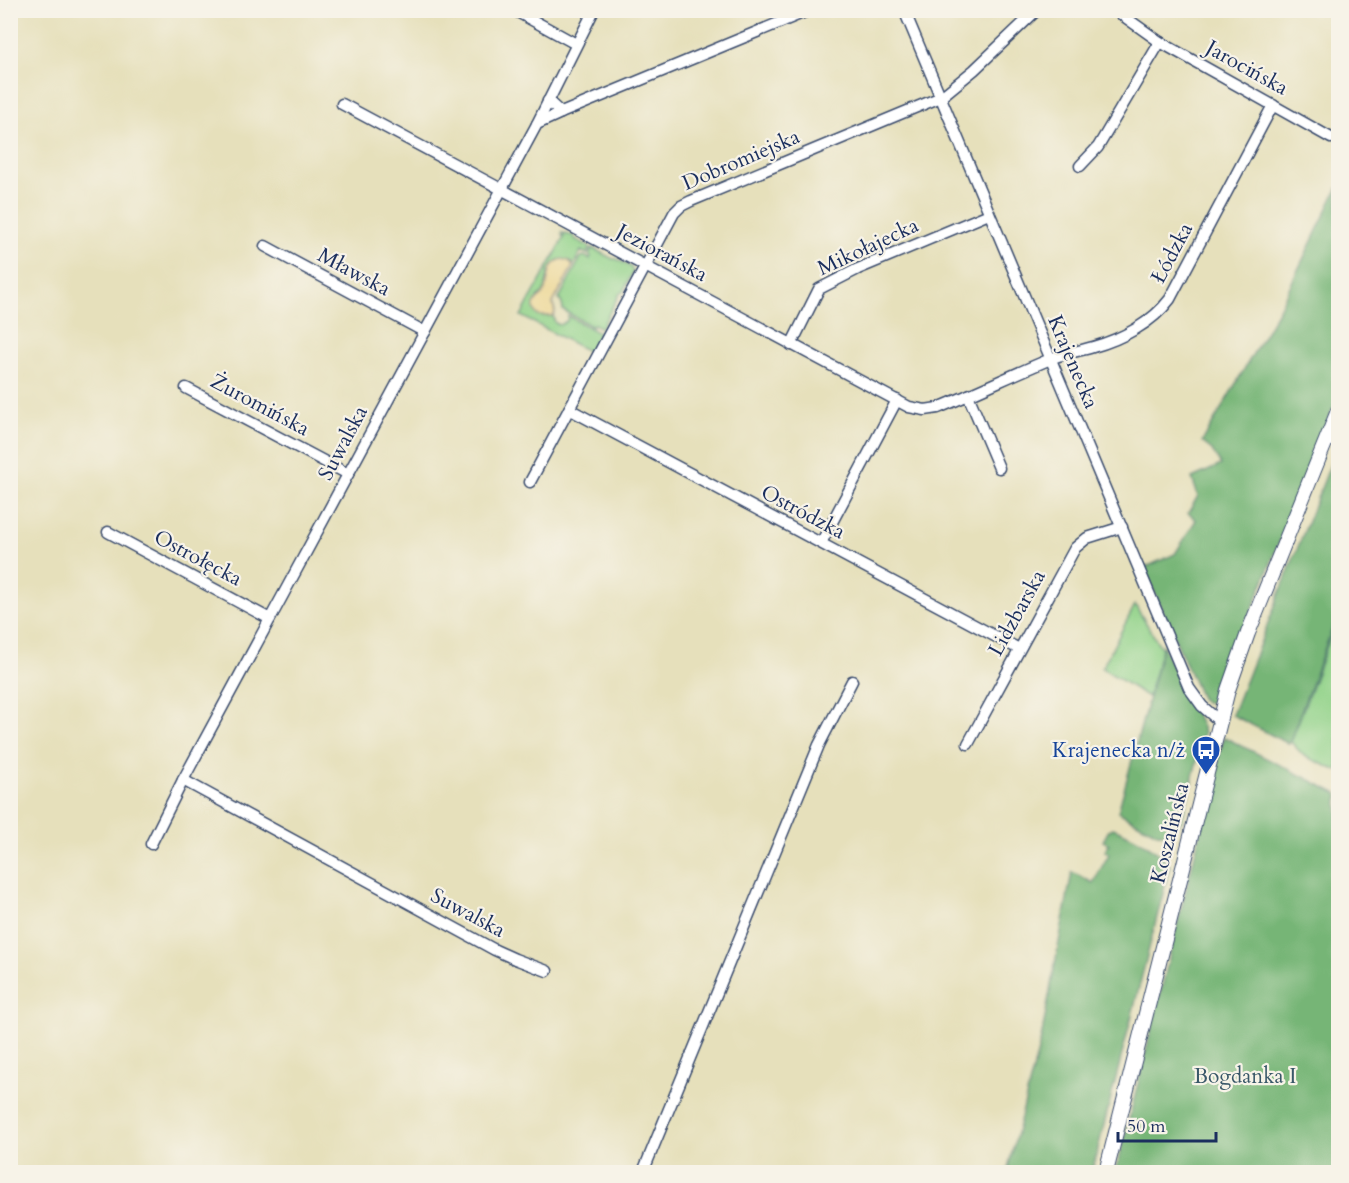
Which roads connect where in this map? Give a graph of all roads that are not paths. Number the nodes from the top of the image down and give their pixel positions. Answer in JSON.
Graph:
{"nodes":[{"id":1,"x":513,"y":10,"type":"edge"},
{"id":2,"x":594,"y":10,"type":"edge"},
{"id":3,"x":810,"y":10,"type":"edge"},
{"id":4,"x":904,"y":10,"type":"edge"},
{"id":5,"x":1037,"y":10,"type":"edge"},
{"id":6,"x":1115,"y":10,"type":"edge"},
{"id":7,"x":1160,"y":42,"type":"junction"},
{"id":8,"x":576,"y":44,"type":"junction"},
{"id":9,"x":941,"y":97,"type":"junction"},
{"id":10,"x":548,"y":101,"type":"junction"},
{"id":11,"x":342,"y":104,"type":"dead end"},
{"id":12,"x":1273,"y":105,"type":"junction"},
{"id":13,"x":561,"y":113,"type":"junction"},
{"id":14,"x":537,"y":124,"type":"junction"},
{"id":15,"x":1331,"y":138,"type":"dead end"},
{"id":16,"x":1080,"y":166,"type":"dead end"},
{"id":17,"x":502,"y":189,"type":"junction"},
{"id":18,"x":990,"y":214,"type":"junction"},
{"id":19,"x":265,"y":246,"type":"dead end"},
{"id":20,"x":646,"y":266,"type":"junction"},
{"id":21,"x":425,"y":332,"type":"junction"},
{"id":22,"x":791,"y":345,"type":"junction"},
{"id":23,"x":1051,"y":359,"type":"junction"},
{"id":24,"x":186,"y":388,"type":"dead end"},
{"id":25,"x":968,"y":395,"type":"junction"},
{"id":26,"x":897,"y":400,"type":"junction"},
{"id":27,"x":569,"y":409,"type":"junction"},
{"id":28,"x":1338,"y":411,"type":"edge"},
{"id":29,"x":999,"y":468,"type":"dead end"},
{"id":30,"x":348,"y":474,"type":"junction"},
{"id":31,"x":530,"y":482,"type":"dead end"},
{"id":32,"x":1122,"y":527,"type":"junction"},
{"id":33,"x":108,"y":532,"type":"dead end"},
{"id":34,"x":821,"y":543,"type":"junction"},
{"id":35,"x":270,"y":619,"type":"junction"},
{"id":36,"x":1019,"y":649,"type":"junction"},
{"id":37,"x":852,"y":681,"type":"dead end"},
{"id":38,"x":1220,"y":721,"type":"junction"},
{"id":39,"x":968,"y":744,"type":"dead end"},
{"id":40,"x":183,"y":780,"type":"junction"},
{"id":41,"x":151,"y":844,"type":"dead end"},
{"id":42,"x":546,"y":971,"type":"dead end"},
{"id":43,"x":643,"y":1173,"type":"edge"},
{"id":44,"x":1106,"y":1173,"type":"edge"}],
"edges":[{"from":1,"to":8,"type":"street"},
{"from":2,"to":8,"type":"street","name":"Suwalska"},
{"from":3,"to":13,"type":"street"},
{"from":4,"to":9,"type":"street","name":"Krajenecka"},
{"from":5,"to":9,"type":"street","name":"Dobromiejska"},
{"from":6,"to":7,"type":"street","name":"Jarocińska"},
{"from":7,"to":12,"type":"street","name":"Jarocińska"},
{"from":7,"to":16,"type":"street"},
{"from":8,"to":10,"type":"street","name":"Suwalska"},
{"from":9,"to":18,"type":"street","name":"Krajenecka"},
{"from":9,"to":20,"type":"street","name":"Dobromiejska"},
{"from":10,"to":13,"type":"street"},
{"from":10,"to":14,"type":"street","name":"Suwalska"},
{"from":11,"to":17,"type":"street","name":"Jeziorańska"},
{"from":12,"to":15,"type":"street","name":"Jarocińska"},
{"from":12,"to":23,"type":"street","name":"Łódzka"},
{"from":13,"to":14,"type":"street"},
{"from":14,"to":17,"type":"street","name":"Suwalska"},
{"from":17,"to":20,"type":"street","name":"Jeziorańska"},
{"from":17,"to":21,"type":"street","name":"Suwalska"},
{"from":18,"to":22,"type":"street","name":"Mikołajecka"},
{"from":18,"to":23,"type":"street","name":"Krajenecka"},
{"from":19,"to":21,"type":"street","name":"Mławska"},
{"from":20,"to":22,"type":"street","name":"Jeziorańska"},
{"from":20,"to":27,"type":"street","name":"Dobromiejska"},
{"from":21,"to":30,"type":"street","name":"Suwalska"},
{"from":22,"to":26,"type":"street","name":"Jeziorańska"},
{"from":23,"to":25,"type":"street","name":"Jeziorańska"},
{"from":23,"to":32,"type":"street","name":"Krajenecka"},
{"from":24,"to":30,"type":"street","name":"Żuromińska"},
{"from":25,"to":26,"type":"street","name":"Jeziorańska"},
{"from":25,"to":29,"type":"street"},
{"from":26,"to":34,"type":"street"},
{"from":27,"to":31,"type":"street","name":"Dobromiejska"},
{"from":27,"to":34,"type":"street","name":"Ostródzka"},
{"from":28,"to":38,"type":"street","name":"Koszalińska"},
{"from":30,"to":35,"type":"street","name":"Suwalska"},
{"from":32,"to":36,"type":"street","name":"Lidzbarska"},
{"from":32,"to":38,"type":"street","name":"Krajenecka"},
{"from":33,"to":35,"type":"street","name":"Ostrołęcka"},
{"from":34,"to":36,"type":"street","name":"Ostródzka"},
{"from":35,"to":40,"type":"street","name":"Suwalska"},
{"from":36,"to":39,"type":"street","name":"Lidzbarska"},
{"from":37,"to":43,"type":"street"},
{"from":38,"to":44,"type":"street","name":"Koszalińska"},
{"from":40,"to":41,"type":"street","name":"Suwalska"},
{"from":40,"to":42,"type":"street","name":"Suwalska"}]}
